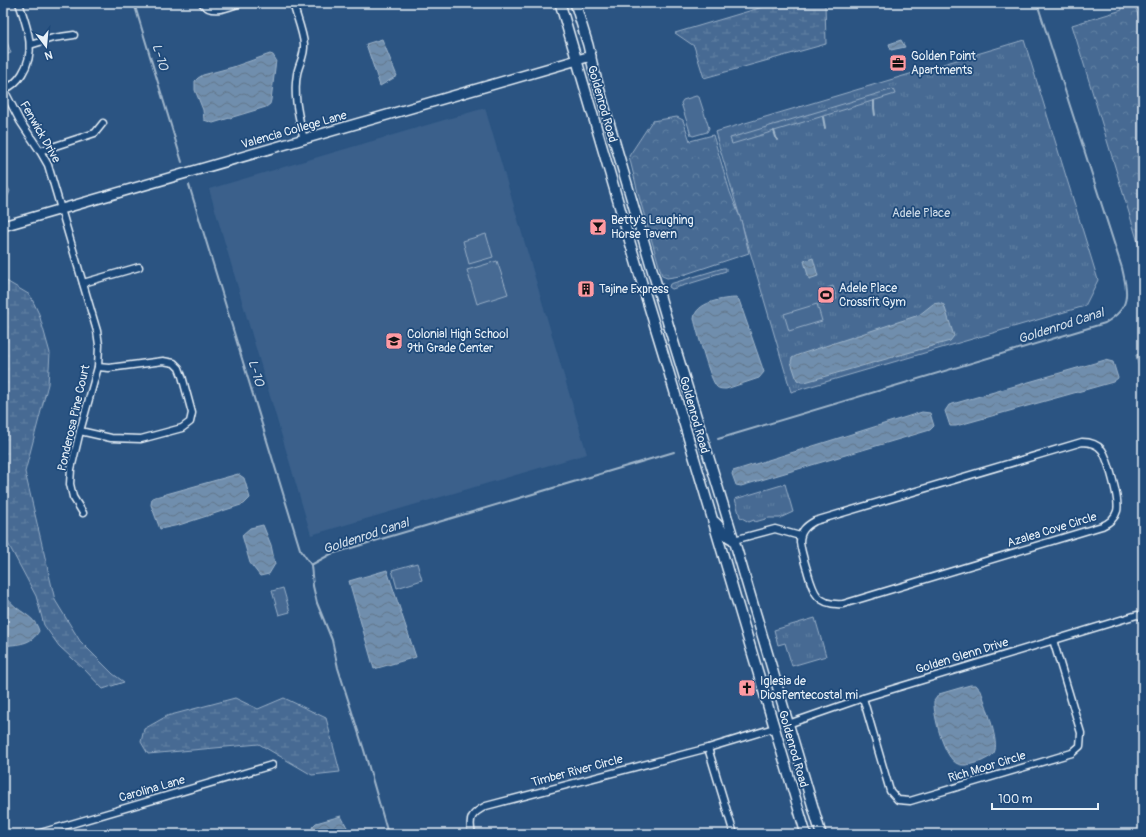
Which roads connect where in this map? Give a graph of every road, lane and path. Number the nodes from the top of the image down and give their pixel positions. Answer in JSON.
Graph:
{"nodes":[{"id":1,"x":19,"y":3,"type":"edge"},
{"id":2,"x":202,"y":3,"type":"edge"},
{"id":3,"x":240,"y":3,"type":"edge"},
{"id":4,"x":293,"y":3,"type":"edge"},
{"id":5,"x":560,"y":3,"type":"edge"},
{"id":6,"x":576,"y":3,"type":"edge"},
{"id":7,"x":74,"y":35,"type":"dead end"},
{"id":8,"x":30,"y":45,"type":"junction"},
{"id":9,"x":591,"y":56,"type":"junction"},
{"id":10,"x":577,"y":60,"type":"junction"},
{"id":11,"x":4,"y":90,"type":"edge"},
{"id":12,"x":103,"y":123,"type":"dead end"},
{"id":13,"x":304,"y":140,"type":"junction"},
{"id":14,"x":40,"y":151,"type":"junction"},
{"id":15,"x":61,"y":210,"type":"junction"},
{"id":16,"x":3,"y":226,"type":"edge"},
{"id":17,"x":139,"y":267,"type":"dead end"},
{"id":18,"x":83,"y":283,"type":"junction"},
{"id":19,"x":646,"y":297,"type":"junction"},
{"id":20,"x":664,"y":308,"type":"junction"},
{"id":21,"x":98,"y":367,"type":"junction"},
{"id":22,"x":80,"y":431,"type":"junction"},
{"id":23,"x":83,"y":513,"type":"dead end"},
{"id":24,"x":712,"y":520,"type":"junction"},
{"id":25,"x":800,"y":536,"type":"junction"},
{"id":26,"x":734,"y":540,"type":"junction"},
{"id":27,"x":720,"y":546,"type":"junction"},
{"id":28,"x":740,"y":560,"type":"junction"},
{"id":29,"x":1143,"y":617,"type":"edge"},
{"id":30,"x":1053,"y":640,"type":"junction"},
{"id":31,"x":863,"y":698,"type":"junction"},
{"id":32,"x":788,"y":724,"type":"junction"},
{"id":33,"x":774,"y":728,"type":"junction"},
{"id":34,"x":708,"y":748,"type":"junction"},
{"id":35,"x":272,"y":765,"type":"dead end"},
{"id":36,"x":37,"y":834,"type":"edge"},
{"id":37,"x":472,"y":834,"type":"edge"},
{"id":38,"x":734,"y":834,"type":"edge"},
{"id":39,"x":806,"y":834,"type":"edge"},
{"id":40,"x":821,"y":834,"type":"edge"}],
"edges":[{"from":1,"to":8,"type":"street"},
{"from":2,"to":3,"type":"street"},
{"from":4,"to":13,"type":"street"},
{"from":5,"to":10,"type":"main road","name":"Goldenrod Road"},
{"from":6,"to":9,"type":"main road","name":"Goldenrod Road"},
{"from":7,"to":8,"type":"street"},
{"from":8,"to":11,"type":"street"},
{"from":9,"to":10,"type":"main road","name":"Valencia College Lane"},
{"from":9,"to":20,"type":"main road","name":"Goldenrod Road"},
{"from":10,"to":13,"type":"main road","name":"Valencia College Lane"},
{"from":10,"to":19,"type":"main road","name":"Goldenrod Road"},
{"from":11,"to":14,"type":"street","name":"Fenwick Drive"},
{"from":12,"to":14,"type":"street"},
{"from":13,"to":15,"type":"main road","name":"Valencia College Lane"},
{"from":14,"to":15,"type":"street","name":"Fenwick Drive"},
{"from":15,"to":16,"type":"main road","name":"Valencia College Lane"},
{"from":15,"to":18,"type":"street","name":"Ponderosa Pine Court"},
{"from":17,"to":18,"type":"street"},
{"from":18,"to":21,"type":"street","name":"Ponderosa Pine Court"},
{"from":19,"to":20,"type":"main road"},
{"from":19,"to":24,"type":"main road","name":"Goldenrod Road"},
{"from":20,"to":26,"type":"main road","name":"Goldenrod Road"},
{"from":21,"to":22,"type":"street","name":"Ponderosa Pine Court"},
{"from":21,"to":22,"type":"street"},
{"from":22,"to":23,"type":"street","name":"Ponderosa Pine Court"},
{"from":24,"to":26,"type":"main road"},
{"from":24,"to":27,"type":"main road","name":"Goldenrod Road"},
{"from":25,"to":25,"type":"street","name":"Azalea Cove Circle"},
{"from":25,"to":26,"type":"street"},
{"from":26,"to":28,"type":"main road","name":"Goldenrod Road"},
{"from":27,"to":28,"type":"main road"},
{"from":27,"to":33,"type":"main road","name":"Goldenrod Road"},
{"from":28,"to":32,"type":"main road","name":"Goldenrod Road"},
{"from":29,"to":30,"type":"street","name":"Golden Glenn Drive"},
{"from":30,"to":31,"type":"street","name":"Golden Glenn Drive"},
{"from":30,"to":31,"type":"street","name":"Rich Moor Circle"},
{"from":31,"to":32,"type":"street","name":"Golden Glenn Drive"},
{"from":32,"to":40,"type":"main road","name":"Goldenrod Road"},
{"from":33,"to":34,"type":"street","name":"Timber River Circle"},
{"from":33,"to":39,"type":"main road","name":"Goldenrod Road"},
{"from":34,"to":37,"type":"street","name":"Timber River Circle"},
{"from":34,"to":38,"type":"street"},
{"from":35,"to":36,"type":"street","name":"Carolina Lane"}]}
